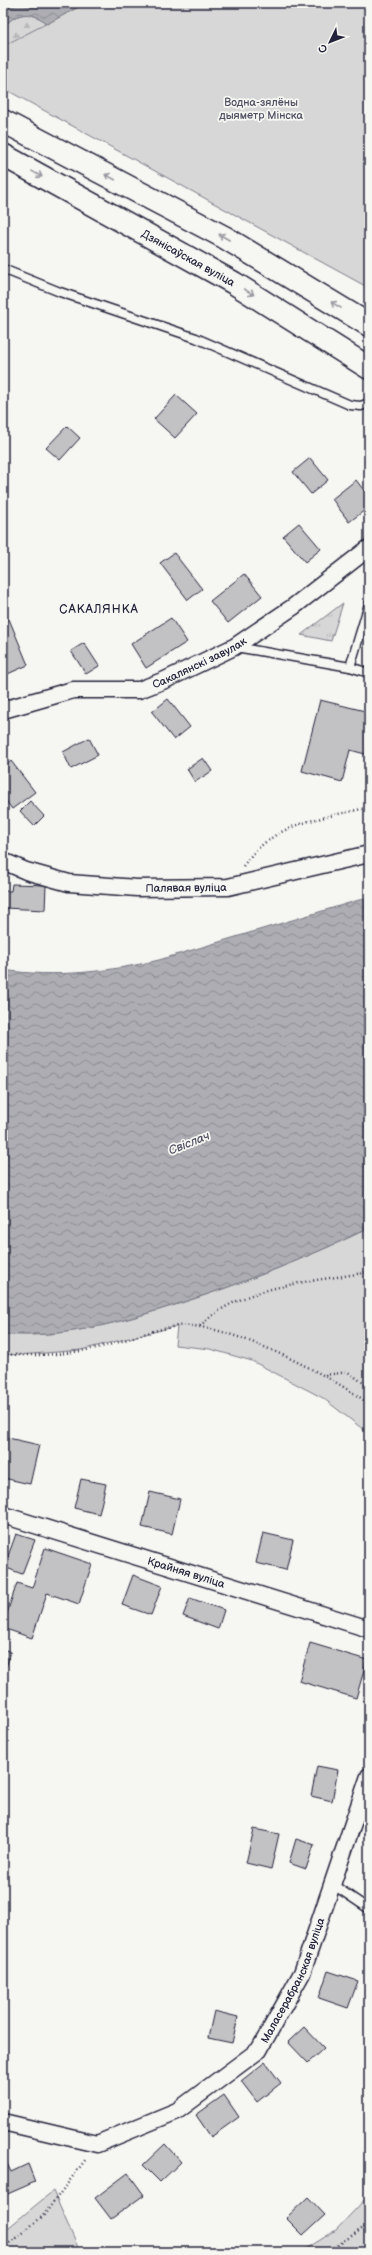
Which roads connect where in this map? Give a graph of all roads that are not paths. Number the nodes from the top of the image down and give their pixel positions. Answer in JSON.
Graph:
{"nodes":[{"id":1,"x":3,"y":121,"type":"edge"},
{"id":2,"x":3,"y":155,"type":"edge"},
{"id":3,"x":3,"y":269,"type":"edge"},
{"id":4,"x":369,"y":325,"type":"edge"},
{"id":5,"x":369,"y":368,"type":"edge"},
{"id":6,"x":369,"y":403,"type":"edge"},
{"id":7,"x":369,"y":548,"type":"edge"},
{"id":8,"x":369,"y":604,"type":"edge"},
{"id":9,"x":234,"y":646,"type":"junction"},
{"id":10,"x":350,"y":667,"type":"junction"},
{"id":11,"x":369,"y":673,"type":"edge"},
{"id":12,"x":3,"y":710,"type":"edge"},
{"id":13,"x":369,"y":854,"type":"edge"},
{"id":14,"x":3,"y":861,"type":"edge"},
{"id":15,"x":3,"y":1515,"type":"edge"},
{"id":16,"x":369,"y":1629,"type":"edge"},
{"id":17,"x":369,"y":1776,"type":"edge"},
{"id":18,"x":332,"y":1884,"type":"junction"},
{"id":19,"x":369,"y":1909,"type":"edge"},
{"id":20,"x":3,"y":2122,"type":"edge"}],
"edges":[{"from":4,"to":1,"type":"main road","one_way":true},
{"from":2,"to":5,"type":"main road","name":"Дзянісаўская вуліца","one_way":true},
{"from":3,"to":6,"type":"lane"},
{"from":7,"to":9,"type":"street","name":"Сакалянскі завулак"},
{"from":8,"to":10,"type":"lane"},
{"from":9,"to":10,"type":"lane"},
{"from":9,"to":12,"type":"street","name":"Сакалянскі завулак"},
{"from":10,"to":11,"type":"lane"},
{"from":13,"to":14,"type":"street","name":"Палявая вуліца"},
{"from":15,"to":16,"type":"street","name":"Крайняя вуліца"},
{"from":17,"to":18,"type":"street","name":"Маласерабранская вуліца"},
{"from":18,"to":19,"type":"lane"},
{"from":18,"to":20,"type":"street","name":"Маласерабранская вуліца"}]}
